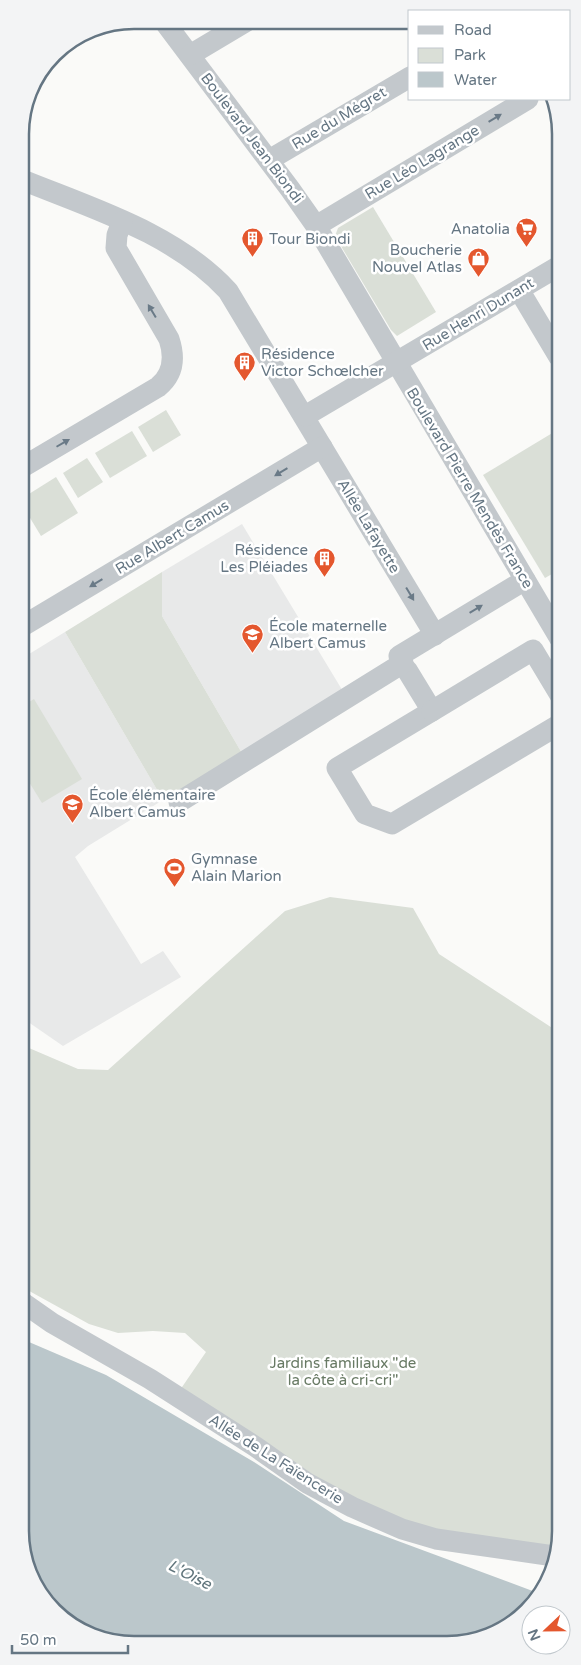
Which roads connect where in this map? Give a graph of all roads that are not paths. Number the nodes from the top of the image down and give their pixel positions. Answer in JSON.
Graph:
{"nodes":[{"id":1,"x":170,"y":29,"type":"edge"},
{"id":2,"x":234,"y":29,"type":"edge"},
{"id":3,"x":190,"y":55,"type":"junction"},
{"id":4,"x":408,"y":77,"type":"edge"},
{"id":5,"x":526,"y":100,"type":"edge"},
{"id":6,"x":269,"y":160,"type":"junction"},
{"id":7,"x":29,"y":183,"type":"edge"},
{"id":8,"x":122,"y":222,"type":"junction"},
{"id":9,"x":316,"y":226,"type":"junction"},
{"id":10,"x":336,"y":260,"type":"joint"},
{"id":11,"x":552,"y":270,"type":"edge"},
{"id":12,"x":519,"y":290,"type":"junction"},
{"id":13,"x":552,"y":345,"type":"edge"},
{"id":14,"x":396,"y":362,"type":"junction"},
{"id":15,"x":305,"y":416,"type":"junction"},
{"id":16,"x":322,"y":447,"type":"junction"},
{"id":17,"x":29,"y":463,"type":"edge"},
{"id":18,"x":525,"y":580,"type":"junction"},
{"id":19,"x":29,"y":623,"type":"edge"},
{"id":20,"x":552,"y":626,"type":"edge"},
{"id":21,"x":435,"y":634,"type":"junction"},
{"id":22,"x":407,"y":670,"type":"dead end"},
{"id":23,"x":552,"y":682,"type":"edge"},
{"id":24,"x":432,"y":711,"type":"junction"},
{"id":25,"x":552,"y":729,"type":"edge"},
{"id":26,"x":179,"y":802,"type":"dead end"},
{"id":27,"x":29,"y":1307,"type":"edge"},
{"id":28,"x":550,"y":1555,"type":"edge"}],
"edges":[{"from":1,"to":3,"type":"street","name":"Boulevard Jean Biondi"},
{"from":2,"to":3,"type":"street"},
{"from":3,"to":6,"type":"street","name":"Boulevard Jean Biondi"},
{"from":4,"to":6,"type":"street","name":"Rue du Mégret"},
{"from":9,"to":5,"type":"street","name":"Rue Léo Lagrange","one_way":true},
{"from":6,"to":9,"type":"street","name":"Boulevard Jean Biondi"},
{"from":7,"to":8,"type":"street","name":"Allée Lafayette"},
{"from":8,"to":15,"type":"street","name":"Allée Lafayette"},
{"from":17,"to":8,"type":"street","one_way":true},
{"from":9,"to":10,"type":"street","name":"Boulevard Jean Biondi"},
{"from":10,"to":14,"type":"street","name":"Boulevard Pierre Mendès France"},
{"from":11,"to":12,"type":"street","name":"Rue Henri Dunant"},
{"from":12,"to":13,"type":"street"},
{"from":12,"to":14,"type":"street","name":"Rue Henri Dunant"},
{"from":14,"to":15,"type":"street","name":"Rue Henri Dunant"},
{"from":14,"to":18,"type":"street","name":"Boulevard Pierre Mendès France"},
{"from":15,"to":16,"type":"street","name":"Allée Lafayette"},
{"from":16,"to":19,"type":"street","name":"Rue Albert Camus","one_way":true},
{"from":16,"to":21,"type":"street","name":"Allée Lafayette","one_way":true},
{"from":18,"to":20,"type":"street","name":"Boulevard Pierre Mendès France"},
{"from":21,"to":18,"type":"street","one_way":true},
{"from":21,"to":26,"type":"street"},
{"from":22,"to":24,"type":"street"},
{"from":23,"to":24,"type":"street"},
{"from":24,"to":25,"type":"street"},
{"from":27,"to":28,"type":"street","name":"Allée de La Faïencerie"}]}
